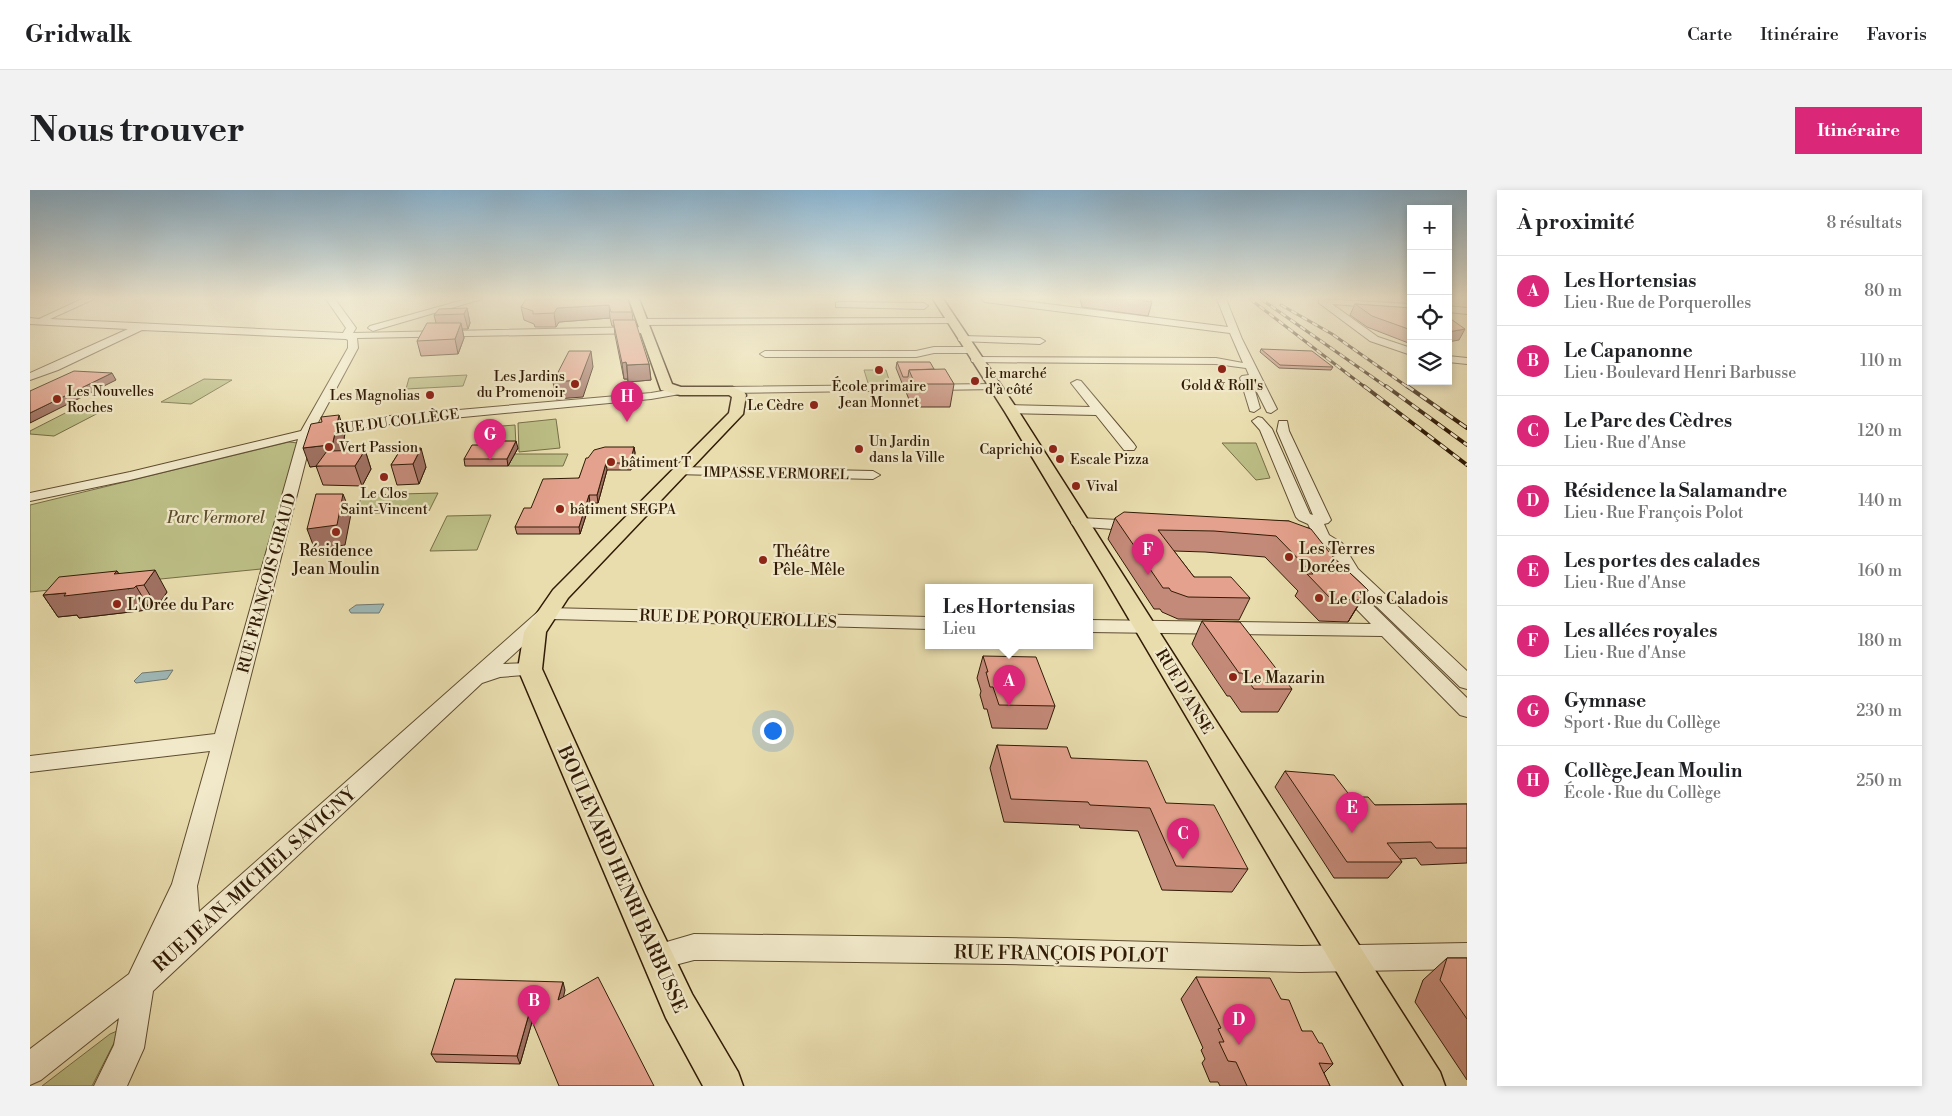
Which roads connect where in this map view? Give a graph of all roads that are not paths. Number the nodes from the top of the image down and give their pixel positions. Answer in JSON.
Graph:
{"nodes":[{"id":1,"x":110,"y":341,"type":"edge"},
{"id":2,"x":353,"y":341,"type":"edge"},
{"id":3,"x":649,"y":341,"type":"edge"},
{"id":4,"x":964,"y":341,"type":"edge"},
{"id":5,"x":1040,"y":341,"type":"dead end"},
{"id":6,"x":1234,"y":341,"type":"edge"},
{"id":7,"x":1236,"y":341,"type":"edge"},
{"id":8,"x":1379,"y":341,"type":"edge"},
{"id":9,"x":969,"y":350,"type":"junction"},
{"id":10,"x":1407,"y":351,"type":"edge"},
{"id":11,"x":765,"y":354,"type":"dead end"},
{"id":12,"x":1452,"y":359,"type":"edge"},
{"id":13,"x":1467,"y":361,"type":"edge"},
{"id":14,"x":1243,"y":366,"type":"junction"},
{"id":15,"x":30,"y":377,"type":"edge"},
{"id":16,"x":1078,"y":382,"type":"dead end"},
{"id":17,"x":995,"y":387,"type":"junction"},
{"id":18,"x":767,"y":389,"type":"junction"},
{"id":19,"x":726,"y":390,"type":"junction"},
{"id":20,"x":680,"y":391,"type":"junction"},
{"id":21,"x":737,"y":406,"type":"junction"},
{"id":22,"x":1254,"y":408,"type":"junction"},
{"id":23,"x":1271,"y":409,"type":"junction"},
{"id":24,"x":1010,"y":410,"type":"junction"},
{"id":25,"x":1100,"y":411,"type":"junction"},
{"id":26,"x":1258,"y":421,"type":"junction"},
{"id":27,"x":1284,"y":424,"type":"junction"},
{"id":28,"x":307,"y":433,"type":"junction"},
{"id":29,"x":1130,"y":447,"type":"dead end"},
{"id":30,"x":680,"y":471,"type":"junction"},
{"id":31,"x":873,"y":474,"type":"dead end"},
{"id":32,"x":30,"y":497,"type":"edge"},
{"id":33,"x":1080,"y":523,"type":"junction"},
{"id":34,"x":1156,"y":527,"type":"edge"},
{"id":35,"x":1279,"y":532,"type":"edge"},
{"id":36,"x":1319,"y":537,"type":"junction"},
{"id":37,"x":1332,"y":572,"type":"edge"},
{"id":38,"x":547,"y":613,"type":"junction"},
{"id":39,"x":925,"y":623,"type":"edge"},
{"id":40,"x":1093,"y":626,"type":"edge"},
{"id":41,"x":1145,"y":626,"type":"junction"},
{"id":42,"x":1386,"y":630,"type":"junction"},
{"id":43,"x":531,"y":661,"type":"junction"},
{"id":44,"x":471,"y":682,"type":"junction"},
{"id":45,"x":1467,"y":682,"type":"edge"},
{"id":46,"x":1467,"y":710,"type":"edge"},
{"id":47,"x":224,"y":741,"type":"junction"},
{"id":48,"x":30,"y":764,"type":"edge"},
{"id":49,"x":185,"y":884,"type":"junction"},
{"id":50,"x":196,"y":931,"type":"junction"},
{"id":51,"x":1467,"y":956,"type":"edge"},
{"id":52,"x":656,"y":957,"type":"junction"},
{"id":53,"x":1347,"y":959,"type":"junction"},
{"id":54,"x":139,"y":984,"type":"junction"},
{"id":55,"x":30,"y":1069,"type":"edge"},
{"id":56,"x":110,"y":1086,"type":"edge"},
{"id":57,"x":724,"y":1086,"type":"edge"},
{"id":58,"x":1426,"y":1086,"type":"edge"}],
"edges":[{"from":1,"to":15,"type":"street"},
{"from":2,"to":28,"type":"street","name":"RUE FRANÇOIS GIRAUD"},
{"from":3,"to":20,"type":"main road"},
{"from":4,"to":9,"type":"main road","name":"RUE D'ANSE"},
{"from":5,"to":9,"type":"street"},
{"from":6,"to":14,"type":"street"},
{"from":7,"to":23,"type":"street"},
{"from":8,"to":10,"type":"street"},
{"from":9,"to":11,"type":"street"},
{"from":9,"to":14,"type":"street"},
{"from":9,"to":17,"type":"main road","name":"RUE D'ANSE"},
{"from":12,"to":13,"type":"street"},
{"from":14,"to":22,"type":"street"},
{"from":16,"to":25,"type":"street"},
{"from":17,"to":18,"type":"street"},
{"from":17,"to":24,"type":"main road","name":"RUE D'ANSE"},
{"from":18,"to":19,"type":"street"},
{"from":18,"to":21,"type":"street","name":"RUE JEAN-MICHEL SAVIGNY"},
{"from":19,"to":20,"type":"main road"},
{"from":19,"to":21,"type":"main road"},
{"from":20,"to":28,"type":"street","name":"RUE DU COLLÈGE"},
{"from":21,"to":30,"type":"main road","name":"RUE JEAN-MICHEL SAVIGNY"},
{"from":22,"to":23,"type":"street"},
{"from":22,"to":26,"type":"street"},
{"from":23,"to":27,"type":"street"},
{"from":24,"to":25,"type":"street"},
{"from":24,"to":33,"type":"main road","name":"RUE D'ANSE"},
{"from":25,"to":29,"type":"street"},
{"from":26,"to":27,"type":"street"},
{"from":26,"to":36,"type":"street"},
{"from":27,"to":36,"type":"street"},
{"from":28,"to":32,"type":"street","name":"RUE DU COLLÈGE"},
{"from":28,"to":47,"type":"street","name":"RUE FRANÇOIS GIRAUD"},
{"from":30,"to":31,"type":"street","name":"IMPASSE VERMOREL"},
{"from":30,"to":38,"type":"main road","name":"RUE JEAN-MICHEL SAVIGNY"},
{"from":33,"to":34,"type":"street"},
{"from":33,"to":41,"type":"main road","name":"RUE D'ANSE"},
{"from":35,"to":36,"type":"street"},
{"from":36,"to":45,"type":"street"},
{"from":37,"to":42,"type":"street"},
{"from":38,"to":39,"type":"street","name":"RUE DE PORQUEROLLES"},
{"from":38,"to":43,"type":"main road","name":"RUE JEAN-MICHEL SAVIGNY"},
{"from":38,"to":44,"type":"street","name":"RUE JEAN-MICHEL SAVIGNY"},
{"from":40,"to":41,"type":"street"},
{"from":41,"to":42,"type":"street"},
{"from":41,"to":53,"type":"main road","name":"RUE D'ANSE"},
{"from":42,"to":46,"type":"street"},
{"from":43,"to":44,"type":"street","name":"RUE JEAN-MICHEL SAVIGNY"},
{"from":43,"to":52,"type":"main road","name":"BOULEVARD HENRI BARBUSSE"},
{"from":44,"to":50,"type":"street","name":"RUE JEAN-MICHEL SAVIGNY"},
{"from":47,"to":48,"type":"street"},
{"from":47,"to":49,"type":"street","name":"RUE FRANÇOIS GIRAUD"},
{"from":49,"to":50,"type":"street","name":"RUE FRANÇOIS GIRAUD"},
{"from":49,"to":54,"type":"street","name":"RUE FRANÇOIS GIRAUD"},
{"from":50,"to":54,"type":"street","name":"RUE JEAN-MICHEL SAVIGNY"},
{"from":51,"to":53,"type":"street","name":"RUE FRANÇOIS POLOT"},
{"from":52,"to":53,"type":"street","name":"RUE FRANÇOIS POLOT"},
{"from":52,"to":57,"type":"main road","name":"BOULEVARD HENRI BARBUSSE"},
{"from":53,"to":58,"type":"main road","name":"RUE D'ANSE"},
{"from":54,"to":55,"type":"street","name":"RUE JEAN-MICHEL SAVIGNY"},
{"from":54,"to":56,"type":"street"}]}
